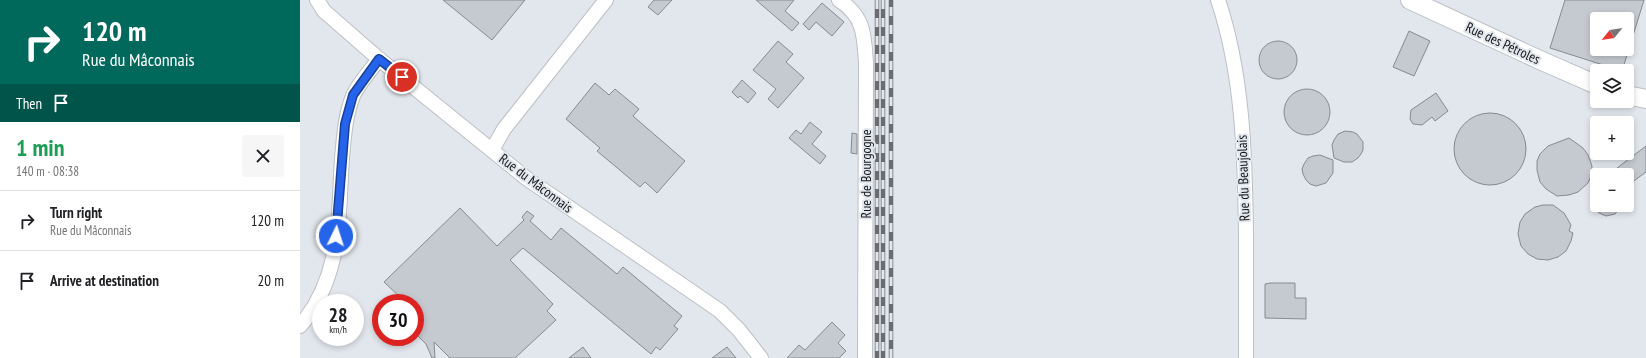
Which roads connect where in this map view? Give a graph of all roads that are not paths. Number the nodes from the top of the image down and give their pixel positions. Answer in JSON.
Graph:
{"nodes":[{"id":1,"x":317,"y":0,"type":"edge"},
{"id":2,"x":606,"y":0,"type":"edge"},
{"id":3,"x":839,"y":0,"type":"edge"},
{"id":4,"x":1218,"y":0,"type":"edge"},
{"id":5,"x":1410,"y":0,"type":"edge"},
{"id":6,"x":379,"y":59,"type":"junction"},
{"id":7,"x":1590,"y":82,"type":"edge"},
{"id":8,"x":1634,"y":96,"type":"edge"},
{"id":9,"x":1646,"y":99,"type":"edge"},
{"id":10,"x":492,"y":150,"type":"junction"},
{"id":11,"x":300,"y":326,"type":"edge"},
{"id":12,"x":761,"y":358,"type":"edge"},
{"id":13,"x":865,"y":358,"type":"edge"},
{"id":14,"x":1246,"y":358,"type":"edge"}],
"edges":[{"from":1,"to":6,"type":"street","name":"Rue du Mâconnais"},
{"from":2,"to":10,"type":"street"},
{"from":3,"to":13,"type":"street","name":"Rue de Bourgogne"},
{"from":4,"to":14,"type":"street","name":"Rue du Beaujolais"},
{"from":5,"to":7,"type":"main road","name":"Rue des Pétroles"},
{"from":6,"to":10,"type":"street","name":"Rue du Mâconnais"},
{"from":6,"to":11,"type":"street"},
{"from":8,"to":9,"type":"main road"},
{"from":10,"to":12,"type":"street","name":"Rue du Mâconnais"}]}
